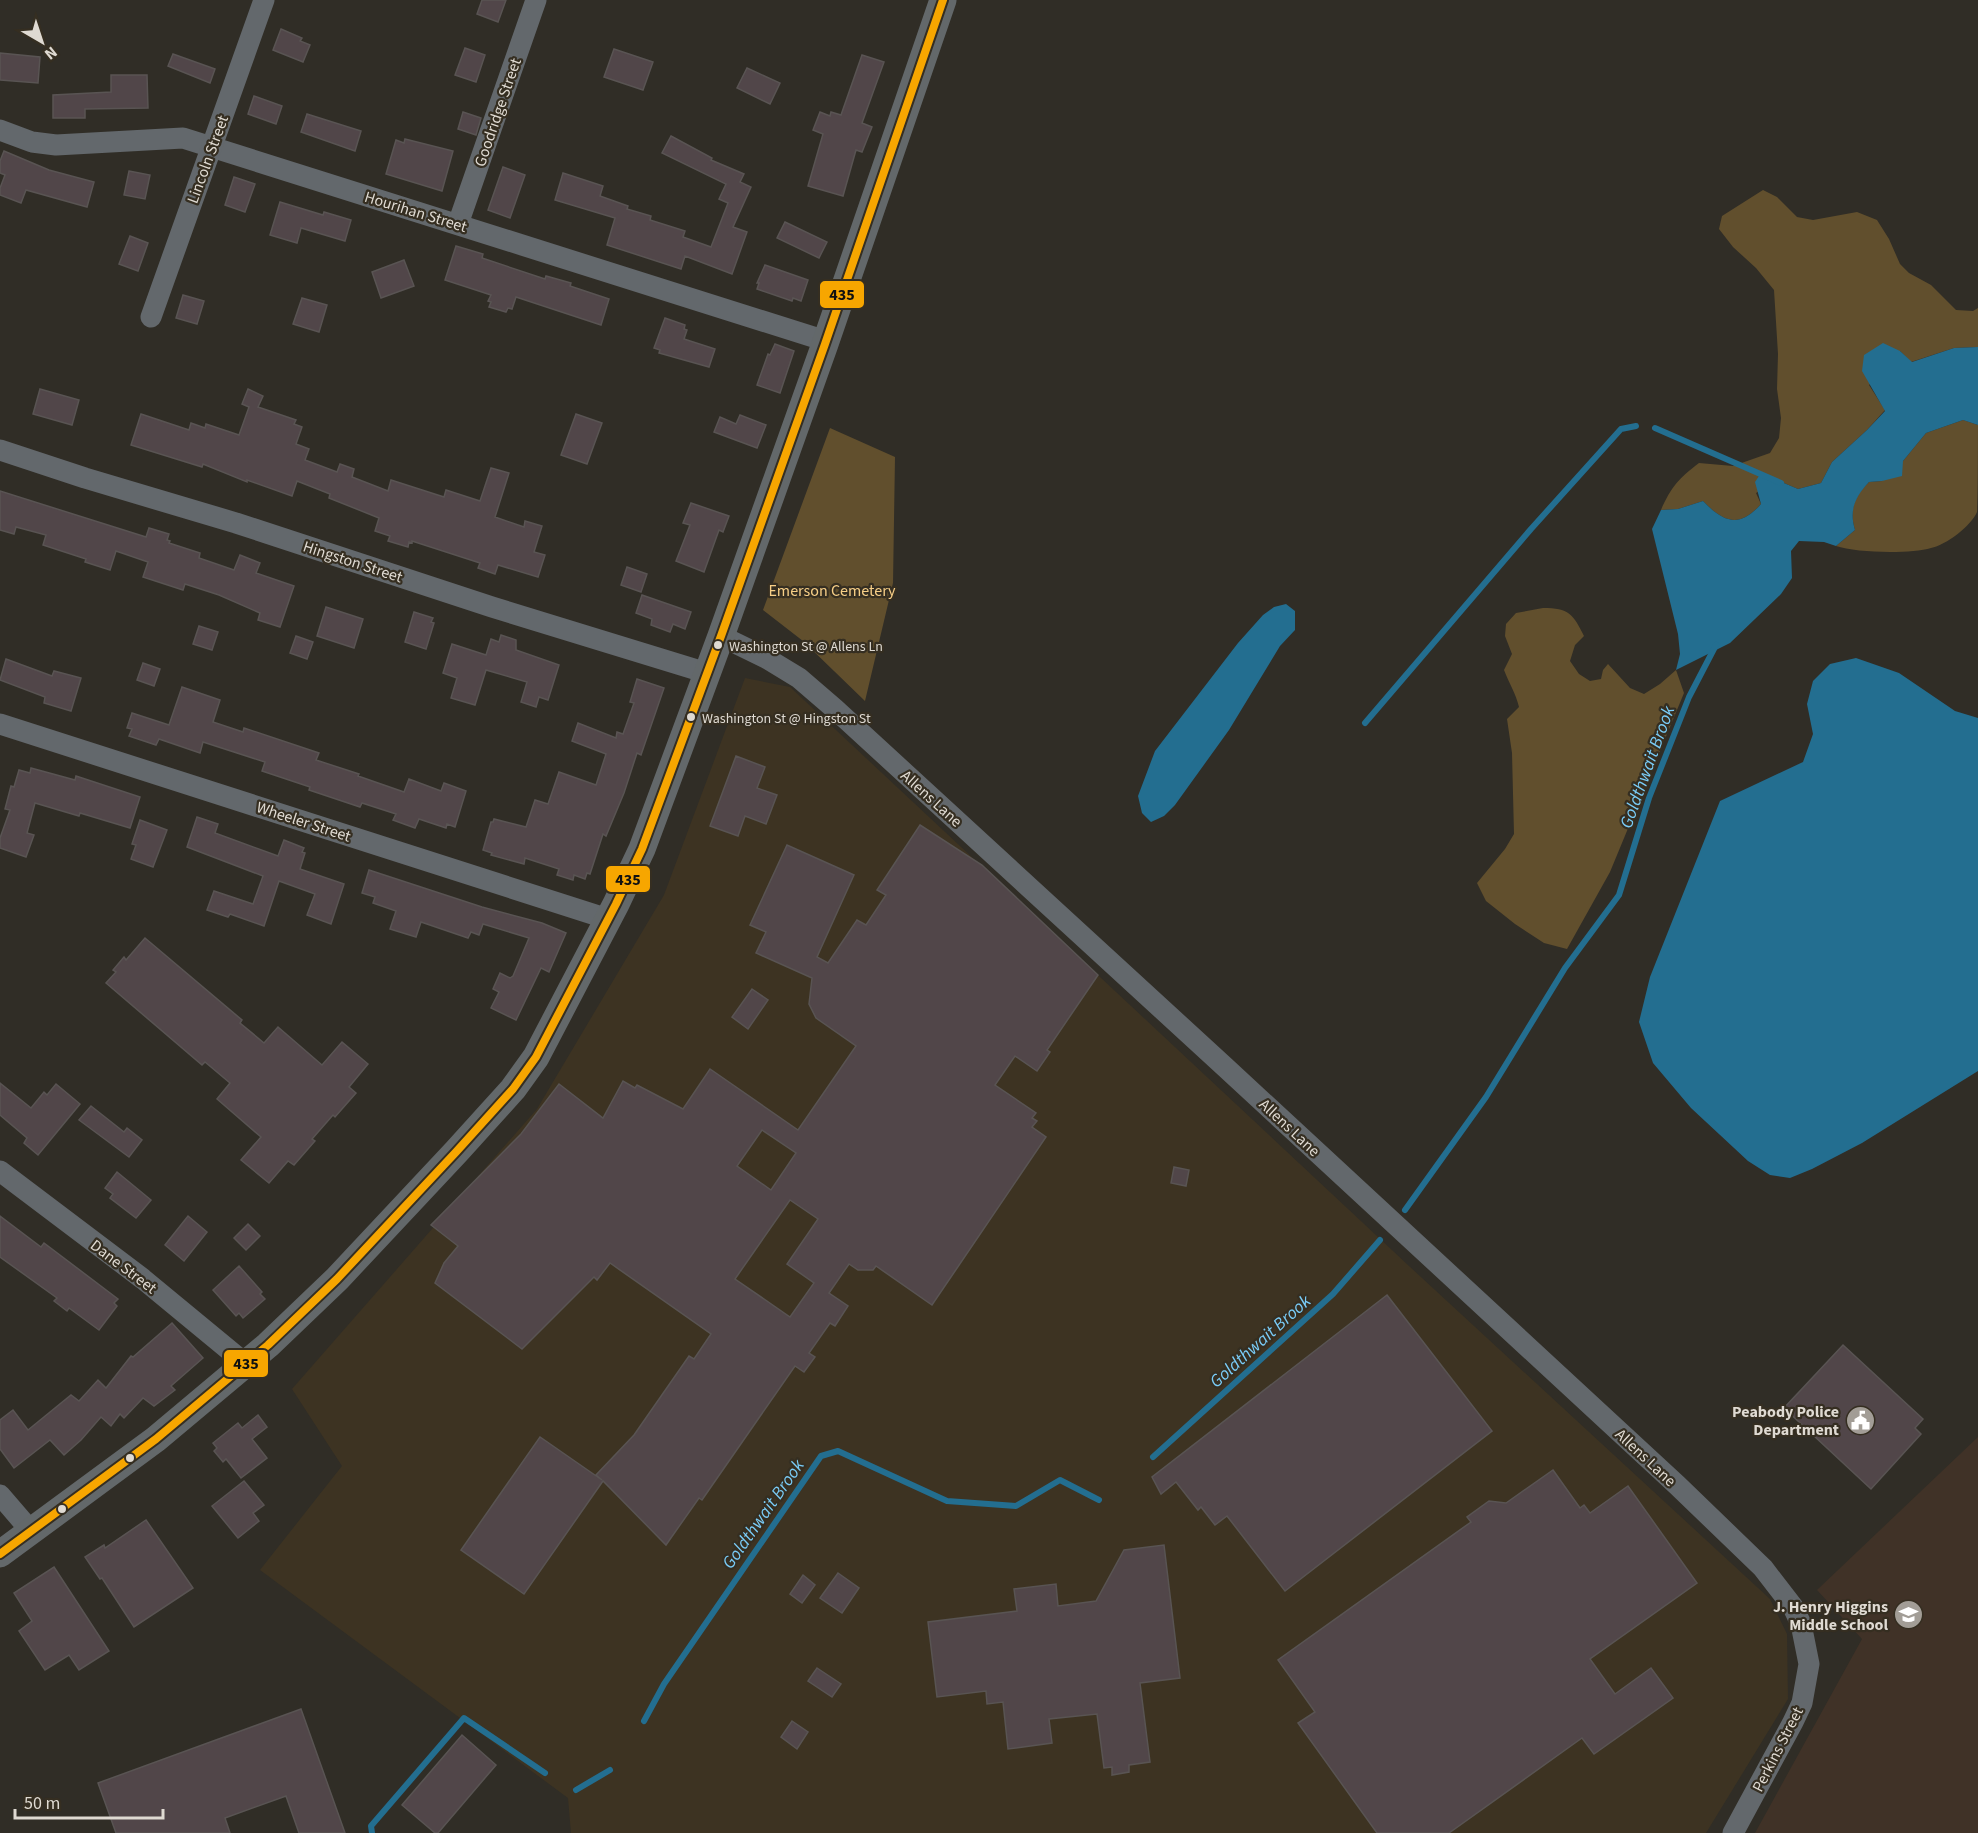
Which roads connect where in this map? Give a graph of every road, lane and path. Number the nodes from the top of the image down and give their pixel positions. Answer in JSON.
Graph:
{"nodes":[{"id":1,"x":264,"y":0,"type":"edge"},
{"id":2,"x":536,"y":0,"type":"edge"},
{"id":3,"x":943,"y":0,"type":"edge"},
{"id":4,"x":0,"y":130,"type":"edge"},
{"id":5,"x":212,"y":147,"type":"junction"},
{"id":6,"x":458,"y":224,"type":"junction"},
{"id":7,"x":151,"y":317,"type":"dead end"},
{"id":8,"x":826,"y":341,"type":"junction"},
{"id":9,"x":0,"y":450,"type":"edge"},
{"id":10,"x":721,"y":636,"type":"junction"},
{"id":11,"x":707,"y":672,"type":"junction"},
{"id":12,"x":0,"y":724,"type":"edge"},
{"id":13,"x":608,"y":919,"type":"junction"},
{"id":14,"x":0,"y":1171,"type":"edge"},
{"id":15,"x":246,"y":1364,"type":"junction"},
{"id":16,"x":0,"y":1495,"type":"edge"},
{"id":17,"x":31,"y":1531,"type":"junction"},
{"id":18,"x":0,"y":1554,"type":"edge"},
{"id":19,"x":1808,"y":1662,"type":"joint"},
{"id":20,"x":1733,"y":1833,"type":"edge"}],
"edges":[{"from":1,"to":5,"type":"street","name":"Lincoln Street"},
{"from":2,"to":6,"type":"street","name":"Goodridge Street"},
{"from":3,"to":8,"type":"main road"},
{"from":4,"to":5,"type":"street","name":"Hourihan Street"},
{"from":5,"to":6,"type":"street","name":"Hourihan Street"},
{"from":5,"to":7,"type":"street","name":"Lincoln Street"},
{"from":6,"to":8,"type":"street","name":"Hourihan Street"},
{"from":8,"to":10,"type":"main road"},
{"from":9,"to":11,"type":"street","name":"Hingston Street"},
{"from":10,"to":11,"type":"main road"},
{"from":10,"to":19,"type":"street","name":"Allens Lane"},
{"from":11,"to":13,"type":"main road"},
{"from":12,"to":13,"type":"street","name":"Wheeler Street"},
{"from":13,"to":15,"type":"main road"},
{"from":14,"to":15,"type":"street","name":"Dane Street"},
{"from":15,"to":17,"type":"main road"},
{"from":16,"to":17,"type":"street"},
{"from":17,"to":18,"type":"main road"},
{"from":19,"to":20,"type":"street","name":"Perkins Street"}]}
